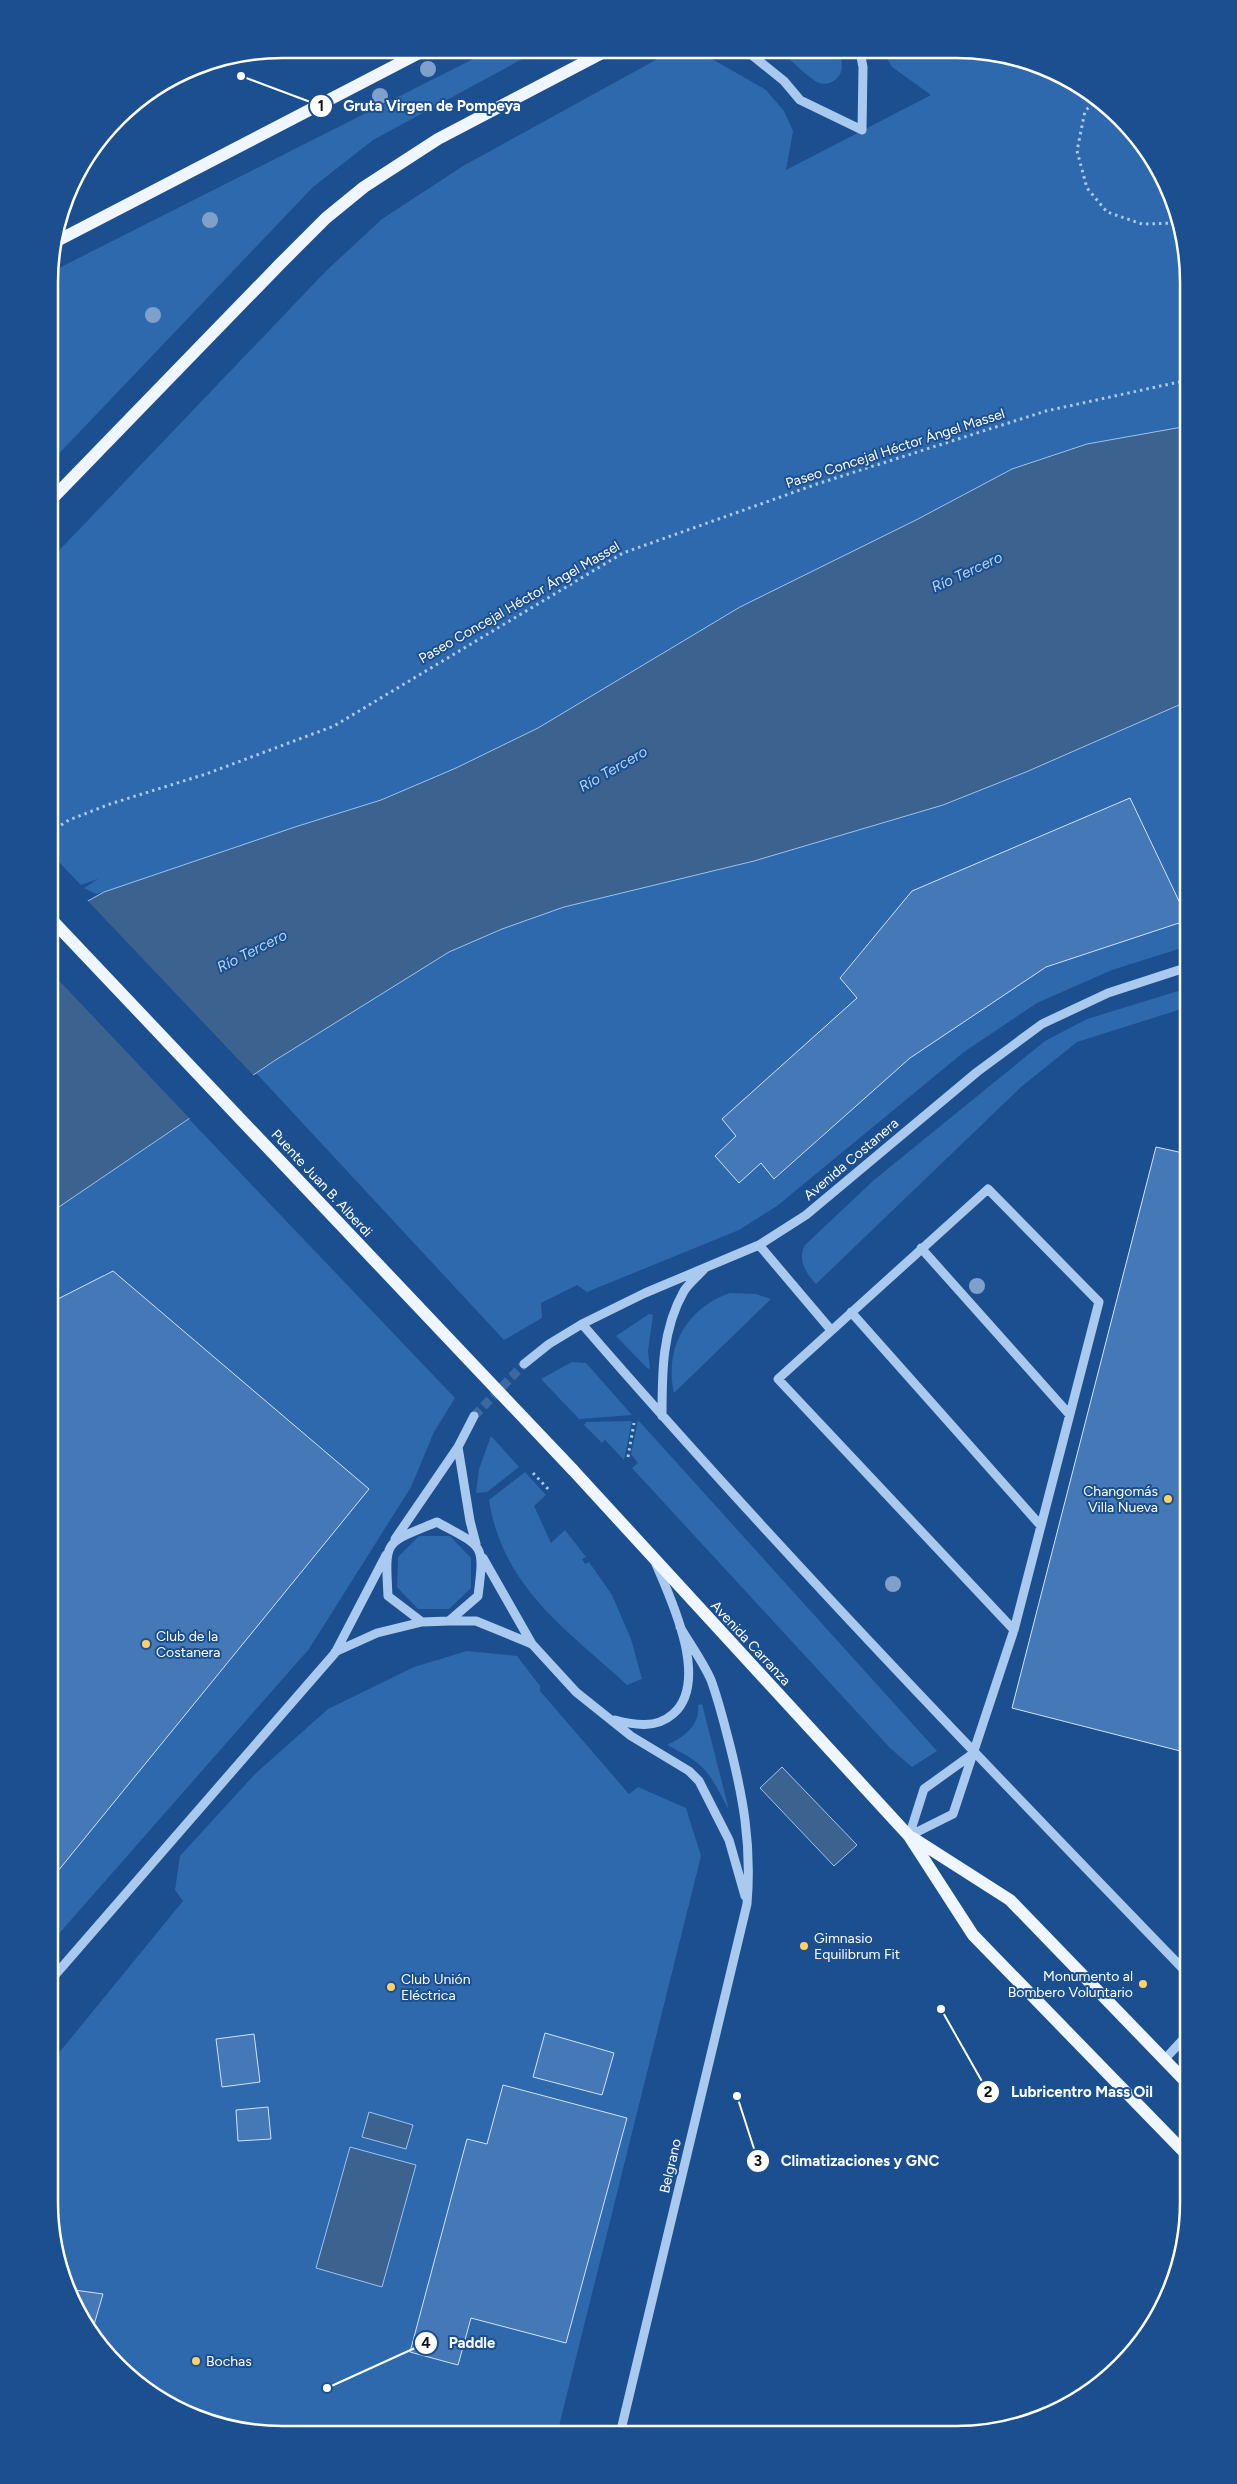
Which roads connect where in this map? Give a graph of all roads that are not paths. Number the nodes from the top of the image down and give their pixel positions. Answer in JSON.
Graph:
{"nodes":[{"id":1,"x":410,"y":58,"type":"edge"},
{"id":2,"x":593,"y":58,"type":"edge"},
{"id":3,"x":755,"y":58,"type":"edge"},
{"id":4,"x":862,"y":58,"type":"edge"},
{"id":5,"x":62,"y":238,"type":"edge"},
{"id":6,"x":58,"y":492,"type":"edge"},
{"id":7,"x":58,"y":926,"type":"edge"},
{"id":8,"x":1180,"y":970,"type":"edge"},
{"id":9,"x":759,"y":1245,"type":"junction"},
{"id":10,"x":921,"y":1248,"type":"junction"},
{"id":11,"x":708,"y":1266,"type":"junction"},
{"id":12,"x":852,"y":1312,"type":"junction"},
{"id":13,"x":582,"y":1324,"type":"junction"},
{"id":14,"x":831,"y":1330,"type":"junction"},
{"id":15,"x":524,"y":1364,"type":"tunnel mouth"},
{"id":16,"x":1069,"y":1414,"type":"junction"},
{"id":17,"x":474,"y":1416,"type":"tunnel mouth"},
{"id":18,"x":662,"y":1416,"type":"junction"},
{"id":19,"x":458,"y":1447,"type":"junction"},
{"id":20,"x":573,"y":1470,"type":"joint"},
{"id":21,"x":1041,"y":1526,"type":"junction"},
{"id":22,"x":395,"y":1539,"type":"junction"},
{"id":23,"x":476,"y":1544,"type":"junction"},
{"id":24,"x":386,"y":1555,"type":"junction"},
{"id":25,"x":483,"y":1558,"type":"junction"},
{"id":26,"x":654,"y":1560,"type":"junction"},
{"id":27,"x":449,"y":1620,"type":"junction"},
{"id":28,"x":422,"y":1622,"type":"junction"},
{"id":29,"x":680,"y":1627,"type":"junction"},
{"id":30,"x":1014,"y":1630,"type":"junction"},
{"id":31,"x":532,"y":1644,"type":"junction"},
{"id":32,"x":334,"y":1652,"type":"junction"},
{"id":33,"x":612,"y":1719,"type":"junction"},
{"id":34,"x":974,"y":1752,"type":"junction"},
{"id":35,"x":909,"y":1836,"type":"junction"},
{"id":36,"x":747,"y":1904,"type":"junction"},
{"id":37,"x":1180,"y":1966,"type":"edge"},
{"id":38,"x":58,"y":1972,"type":"edge"},
{"id":39,"x":1180,"y":2043,"type":"edge"},
{"id":40,"x":1164,"y":2060,"type":"junction"},
{"id":41,"x":1180,"y":2076,"type":"edge"},
{"id":42,"x":1180,"y":2148,"type":"edge"},
{"id":43,"x":622,"y":2426,"type":"edge"}],
"edges":[{"from":1,"to":5,"type":"main road"},
{"from":2,"to":6,"type":"main road"},
{"from":3,"to":4,"type":"street"},
{"from":7,"to":20,"type":"main road","name":"Puente Juan B. Alberdi","bridge":true},
{"from":8,"to":9,"type":"street","name":"Avenida Costanera"},
{"from":9,"to":11,"type":"street","name":"Avenida Costanera"},
{"from":9,"to":14,"type":"street"},
{"from":10,"to":12,"type":"street"},
{"from":10,"to":16,"type":"street"},
{"from":10,"to":16,"type":"street"},
{"from":11,"to":13,"type":"street","name":"Avenida Costanera"},
{"from":11,"to":18,"type":"street"},
{"from":12,"to":14,"type":"street"},
{"from":12,"to":21,"type":"street"},
{"from":13,"to":15,"type":"street","name":"Avenida Costanera"},
{"from":13,"to":18,"type":"street"},
{"from":14,"to":30,"type":"street"},
{"from":16,"to":21,"type":"street"},
{"from":17,"to":19,"type":"street"},
{"from":18,"to":34,"type":"street"},
{"from":19,"to":22,"type":"street"},
{"from":19,"to":23,"type":"street"},
{"from":20,"to":26,"type":"main road","name":"Avenida Carranza"},
{"from":21,"to":30,"type":"street"},
{"from":22,"to":23,"type":"street"},
{"from":22,"to":24,"type":"street"},
{"from":23,"to":25,"type":"street"},
{"from":24,"to":28,"type":"street"},
{"from":24,"to":32,"type":"street"},
{"from":25,"to":27,"type":"street"},
{"from":25,"to":31,"type":"street"},
{"from":26,"to":29,"type":"street"},
{"from":26,"to":35,"type":"main road","name":"Avenida Carranza"},
{"from":27,"to":28,"type":"street"},
{"from":27,"to":31,"type":"street"},
{"from":28,"to":32,"type":"street"},
{"from":29,"to":33,"type":"street"},
{"from":29,"to":36,"type":"street","name":"Belgrano"},
{"from":30,"to":34,"type":"street"},
{"from":31,"to":33,"type":"street"},
{"from":32,"to":38,"type":"street"},
{"from":33,"to":36,"type":"street"},
{"from":34,"to":35,"type":"street"},
{"from":34,"to":35,"type":"street"},
{"from":34,"to":37,"type":"street"},
{"from":35,"to":40,"type":"main road","name":"Avenida Carranza"},
{"from":35,"to":42,"type":"main road","name":"Avenida Carranza"},
{"from":36,"to":43,"type":"street","name":"Belgrano"},
{"from":39,"to":40,"type":"street"},
{"from":40,"to":41,"type":"main road","name":"Avenida Carranza"}]}
